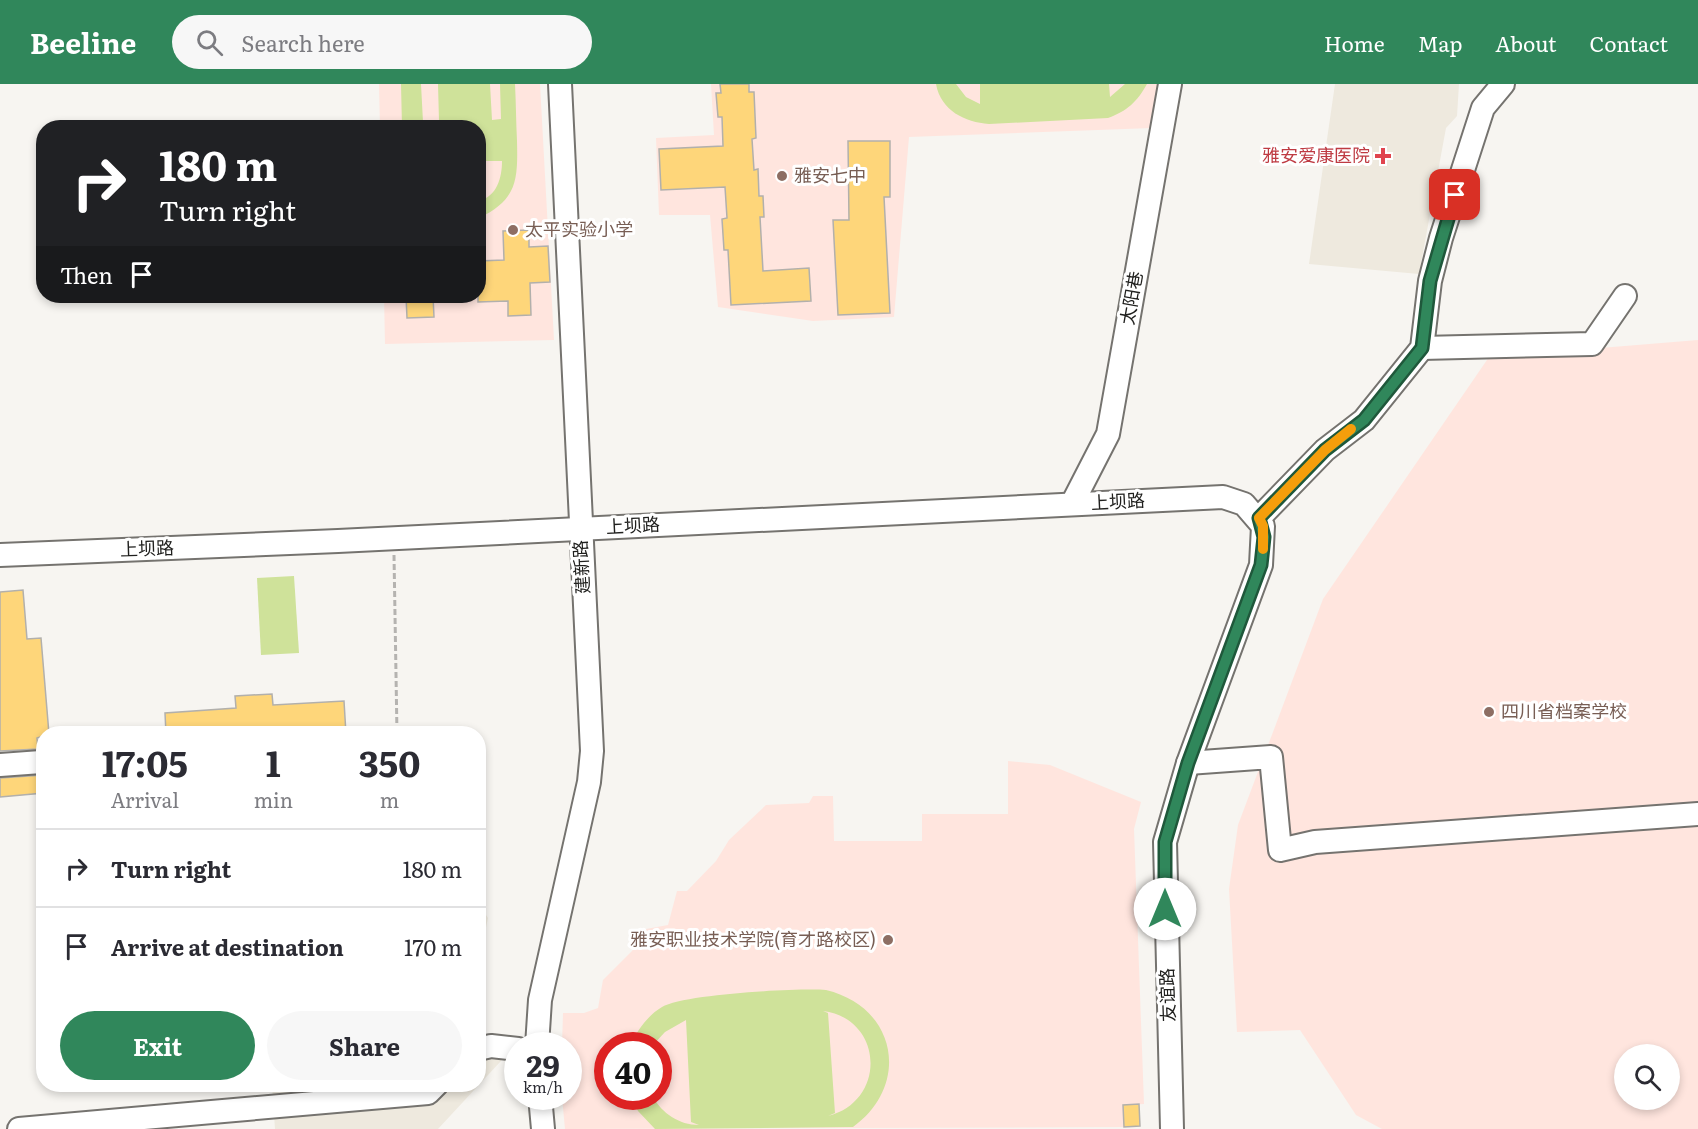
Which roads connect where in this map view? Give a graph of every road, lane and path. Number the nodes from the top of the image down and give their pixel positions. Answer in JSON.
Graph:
{"nodes":[{"id":1,"x":560,"y":84,"type":"edge"},
{"id":2,"x":1170,"y":84,"type":"edge"},
{"id":3,"x":1503,"y":84,"type":"edge"},
{"id":4,"x":1625,"y":296,"type":"dead end"},
{"id":5,"x":1422,"y":348,"type":"junction"},
{"id":6,"x":1072,"y":504,"type":"junction"},
{"id":7,"x":1259,"y":518,"type":"junction"},
{"id":8,"x":580,"y":528,"type":"junction"},
{"id":9,"x":393,"y":538,"type":"junction"},
{"id":10,"x":0,"y":555,"type":"edge"},
{"id":11,"x":398,"y":726,"type":"edge"},
{"id":12,"x":36,"y":762,"type":"edge"},
{"id":13,"x":1188,"y":763,"type":"junction"},
{"id":14,"x":0,"y":765,"type":"edge"},
{"id":15,"x":1698,"y":813,"type":"edge"},
{"id":16,"x":538,"y":1032,"type":"edge"},
{"id":17,"x":486,"y":1047,"type":"edge"},
{"id":18,"x":504,"y":1047,"type":"edge"},
{"id":19,"x":429,"y":1092,"type":"edge"},
{"id":20,"x":541,"y":1110,"type":"edge"},
{"id":21,"x":19,"y":1129,"type":"edge"},
{"id":22,"x":543,"y":1129,"type":"edge"},
{"id":23,"x":1172,"y":1129,"type":"edge"}],
"edges":[{"from":1,"to":8,"type":"street","name":"建新路"},
{"from":2,"to":6,"type":"street","name":"太阳巷"},
{"from":3,"to":5,"type":"street"},
{"from":4,"to":5,"type":"street"},
{"from":5,"to":7,"type":"street"},
{"from":6,"to":7,"type":"street","name":"上坝路"},
{"from":6,"to":8,"type":"street","name":"上坝路"},
{"from":7,"to":13,"type":"street","name":"友谊路"},
{"from":8,"to":9,"type":"street","name":"上坝路"},
{"from":8,"to":16,"type":"street","name":"建新路"},
{"from":9,"to":10,"type":"street","name":"上坝路"},
{"from":9,"to":11,"type":"path"},
{"from":12,"to":14,"type":"street"},
{"from":13,"to":15,"type":"street"},
{"from":13,"to":23,"type":"street","name":"友谊路"},
{"from":17,"to":18,"type":"street"},
{"from":19,"to":21,"type":"street"},
{"from":20,"to":22,"type":"street"}]}
